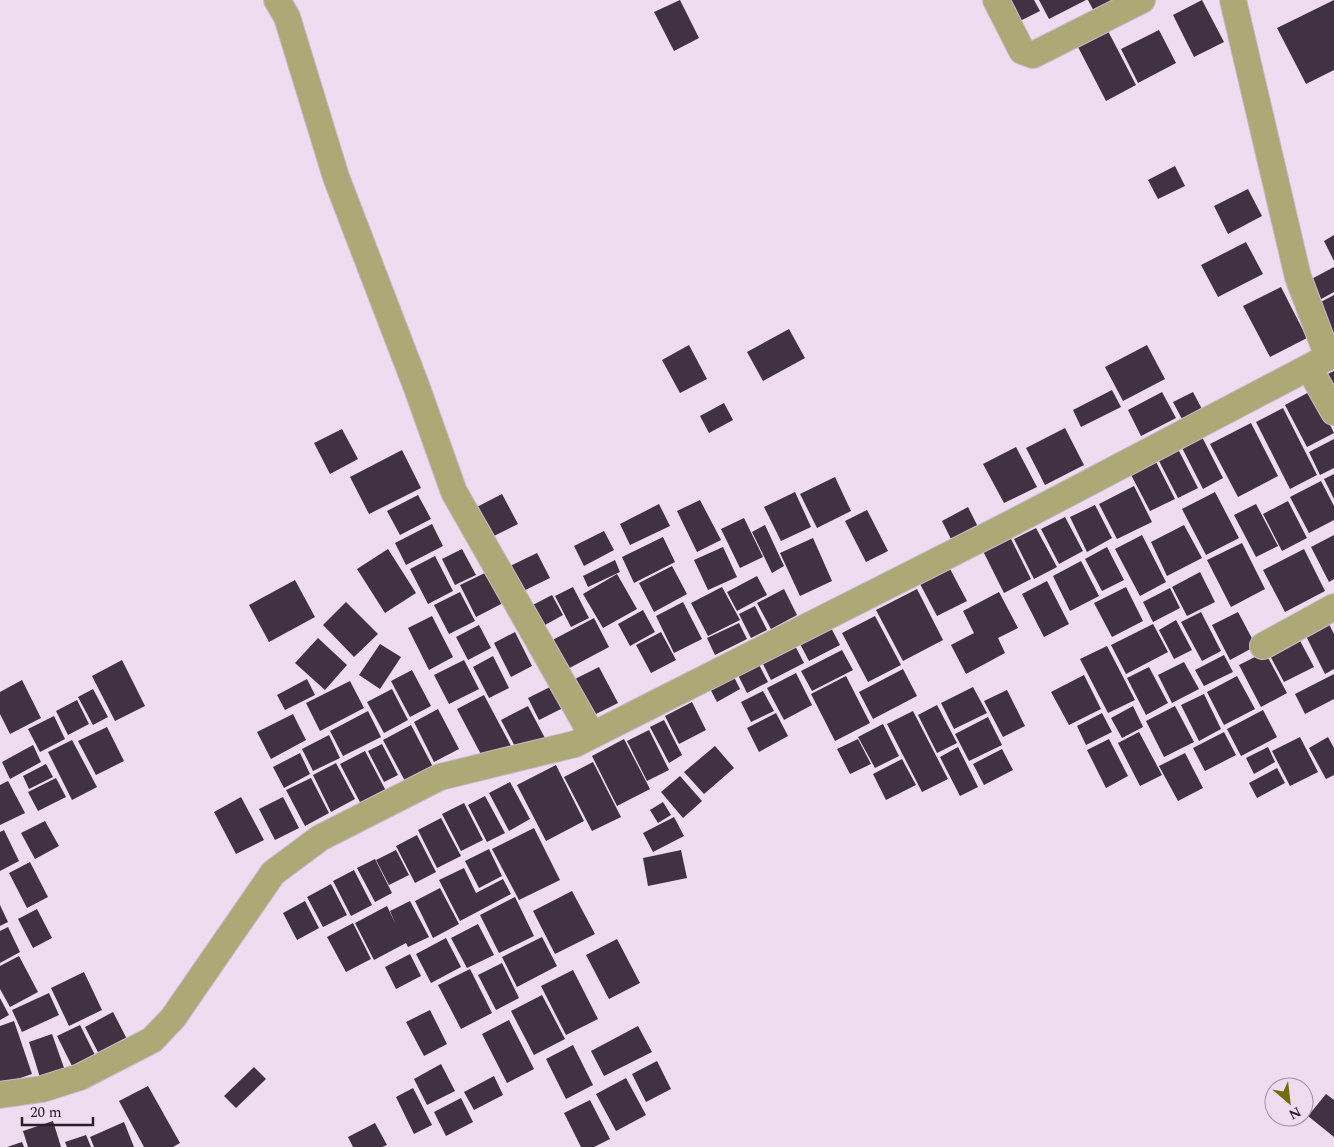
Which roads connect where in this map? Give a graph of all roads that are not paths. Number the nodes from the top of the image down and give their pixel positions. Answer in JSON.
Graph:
{"nodes":[{"id":1,"x":277,"y":0,"type":"edge"},
{"id":2,"x":996,"y":0,"type":"edge"},
{"id":3,"x":1142,"y":0,"type":"edge"},
{"id":4,"x":1233,"y":0,"type":"edge"},
{"id":5,"x":1324,"y":360,"type":"edge"},
{"id":6,"x":1334,"y":412,"type":"edge"},
{"id":7,"x":1334,"y":607,"type":"edge"},
{"id":8,"x":1263,"y":646,"type":"dead end"},
{"id":9,"x":592,"y":735,"type":"junction"},
{"id":10,"x":0,"y":1094,"type":"edge"}],
"edges":[{"from":1,"to":9,"type":"street"},
{"from":2,"to":3,"type":"street"},
{"from":4,"to":5,"type":"street"},
{"from":5,"to":6,"type":"street"},
{"from":5,"to":9,"type":"street"},
{"from":7,"to":8,"type":"street"},
{"from":9,"to":10,"type":"street"}]}
